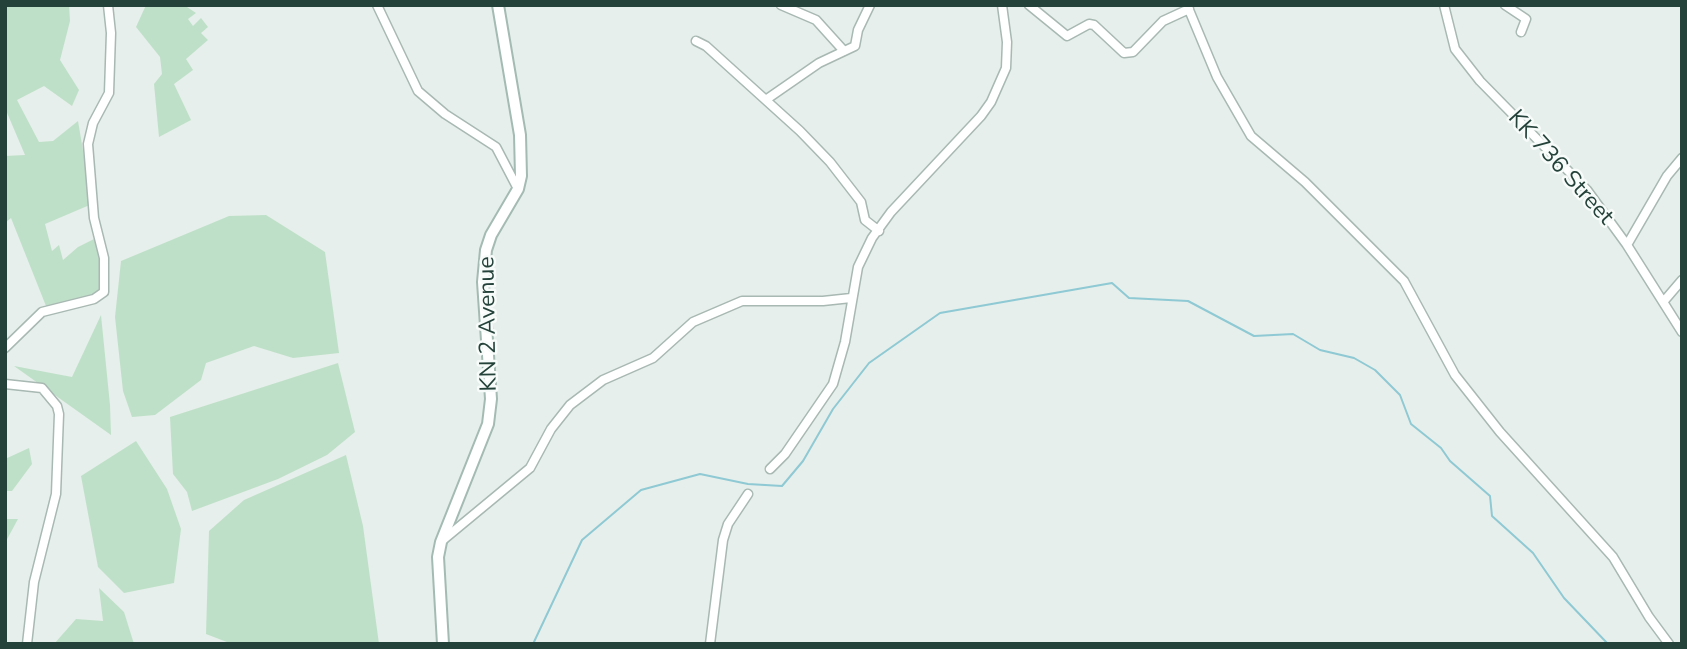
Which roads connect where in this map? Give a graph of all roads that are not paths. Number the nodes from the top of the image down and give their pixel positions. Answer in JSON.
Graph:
{"nodes":[{"id":1,"x":108,"y":5,"type":"edge"},
{"id":2,"x":377,"y":5,"type":"edge"},
{"id":3,"x":498,"y":5,"type":"edge"},
{"id":4,"x":780,"y":5,"type":"edge"},
{"id":5,"x":870,"y":5,"type":"edge"},
{"id":6,"x":1002,"y":5,"type":"edge"},
{"id":7,"x":1029,"y":5,"type":"edge"},
{"id":8,"x":1444,"y":5,"type":"edge"},
{"id":9,"x":1505,"y":5,"type":"edge"},
{"id":10,"x":1188,"y":7,"type":"edge"},
{"id":11,"x":1521,"y":32,"type":"dead end"},
{"id":12,"x":696,"y":41,"type":"dead end"},
{"id":13,"x":844,"y":51,"type":"junction"},
{"id":14,"x":767,"y":99,"type":"junction"},
{"id":15,"x":1682,"y":158,"type":"edge"},
{"id":16,"x":518,"y":189,"type":"junction"},
{"id":17,"x":878,"y":231,"type":"junction"},
{"id":18,"x":1627,"y":245,"type":"junction"},
{"id":19,"x":1682,"y":280,"type":"edge"},
{"id":20,"x":851,"y":298,"type":"junction"},
{"id":21,"x":1664,"y":301,"type":"junction"},
{"id":22,"x":1682,"y":332,"type":"edge"},
{"id":23,"x":5,"y":348,"type":"edge"},
{"id":24,"x":5,"y":384,"type":"edge"},
{"id":25,"x":770,"y":469,"type":"dead end"},
{"id":26,"x":748,"y":494,"type":"dead end"},
{"id":27,"x":441,"y":542,"type":"junction"},
{"id":28,"x":27,"y":644,"type":"edge"},
{"id":29,"x":443,"y":644,"type":"edge"},
{"id":30,"x":710,"y":644,"type":"edge"},
{"id":31,"x":1670,"y":644,"type":"edge"}],
"edges":[{"from":1,"to":23,"type":"street"},
{"from":2,"to":16,"type":"street"},
{"from":3,"to":16,"type":"main road","name":"KN 2 Avenue"},
{"from":4,"to":13,"type":"street"},
{"from":5,"to":13,"type":"street"},
{"from":6,"to":17,"type":"street"},
{"from":7,"to":10,"type":"street"},
{"from":8,"to":18,"type":"street","name":"KK 736 Street"},
{"from":9,"to":11,"type":"street"},
{"from":10,"to":31,"type":"street"},
{"from":12,"to":14,"type":"street"},
{"from":13,"to":14,"type":"street"},
{"from":14,"to":17,"type":"street"},
{"from":15,"to":18,"type":"street"},
{"from":16,"to":27,"type":"main road","name":"KN 2 Avenue"},
{"from":17,"to":20,"type":"street"},
{"from":18,"to":21,"type":"street","name":"KK 736 Street"},
{"from":19,"to":21,"type":"street"},
{"from":20,"to":25,"type":"street"},
{"from":20,"to":27,"type":"street"},
{"from":21,"to":22,"type":"street","name":"KK 736 Street"},
{"from":24,"to":28,"type":"street"},
{"from":26,"to":30,"type":"street"},
{"from":27,"to":29,"type":"main road","name":"KN 2 Avenue"}]}
